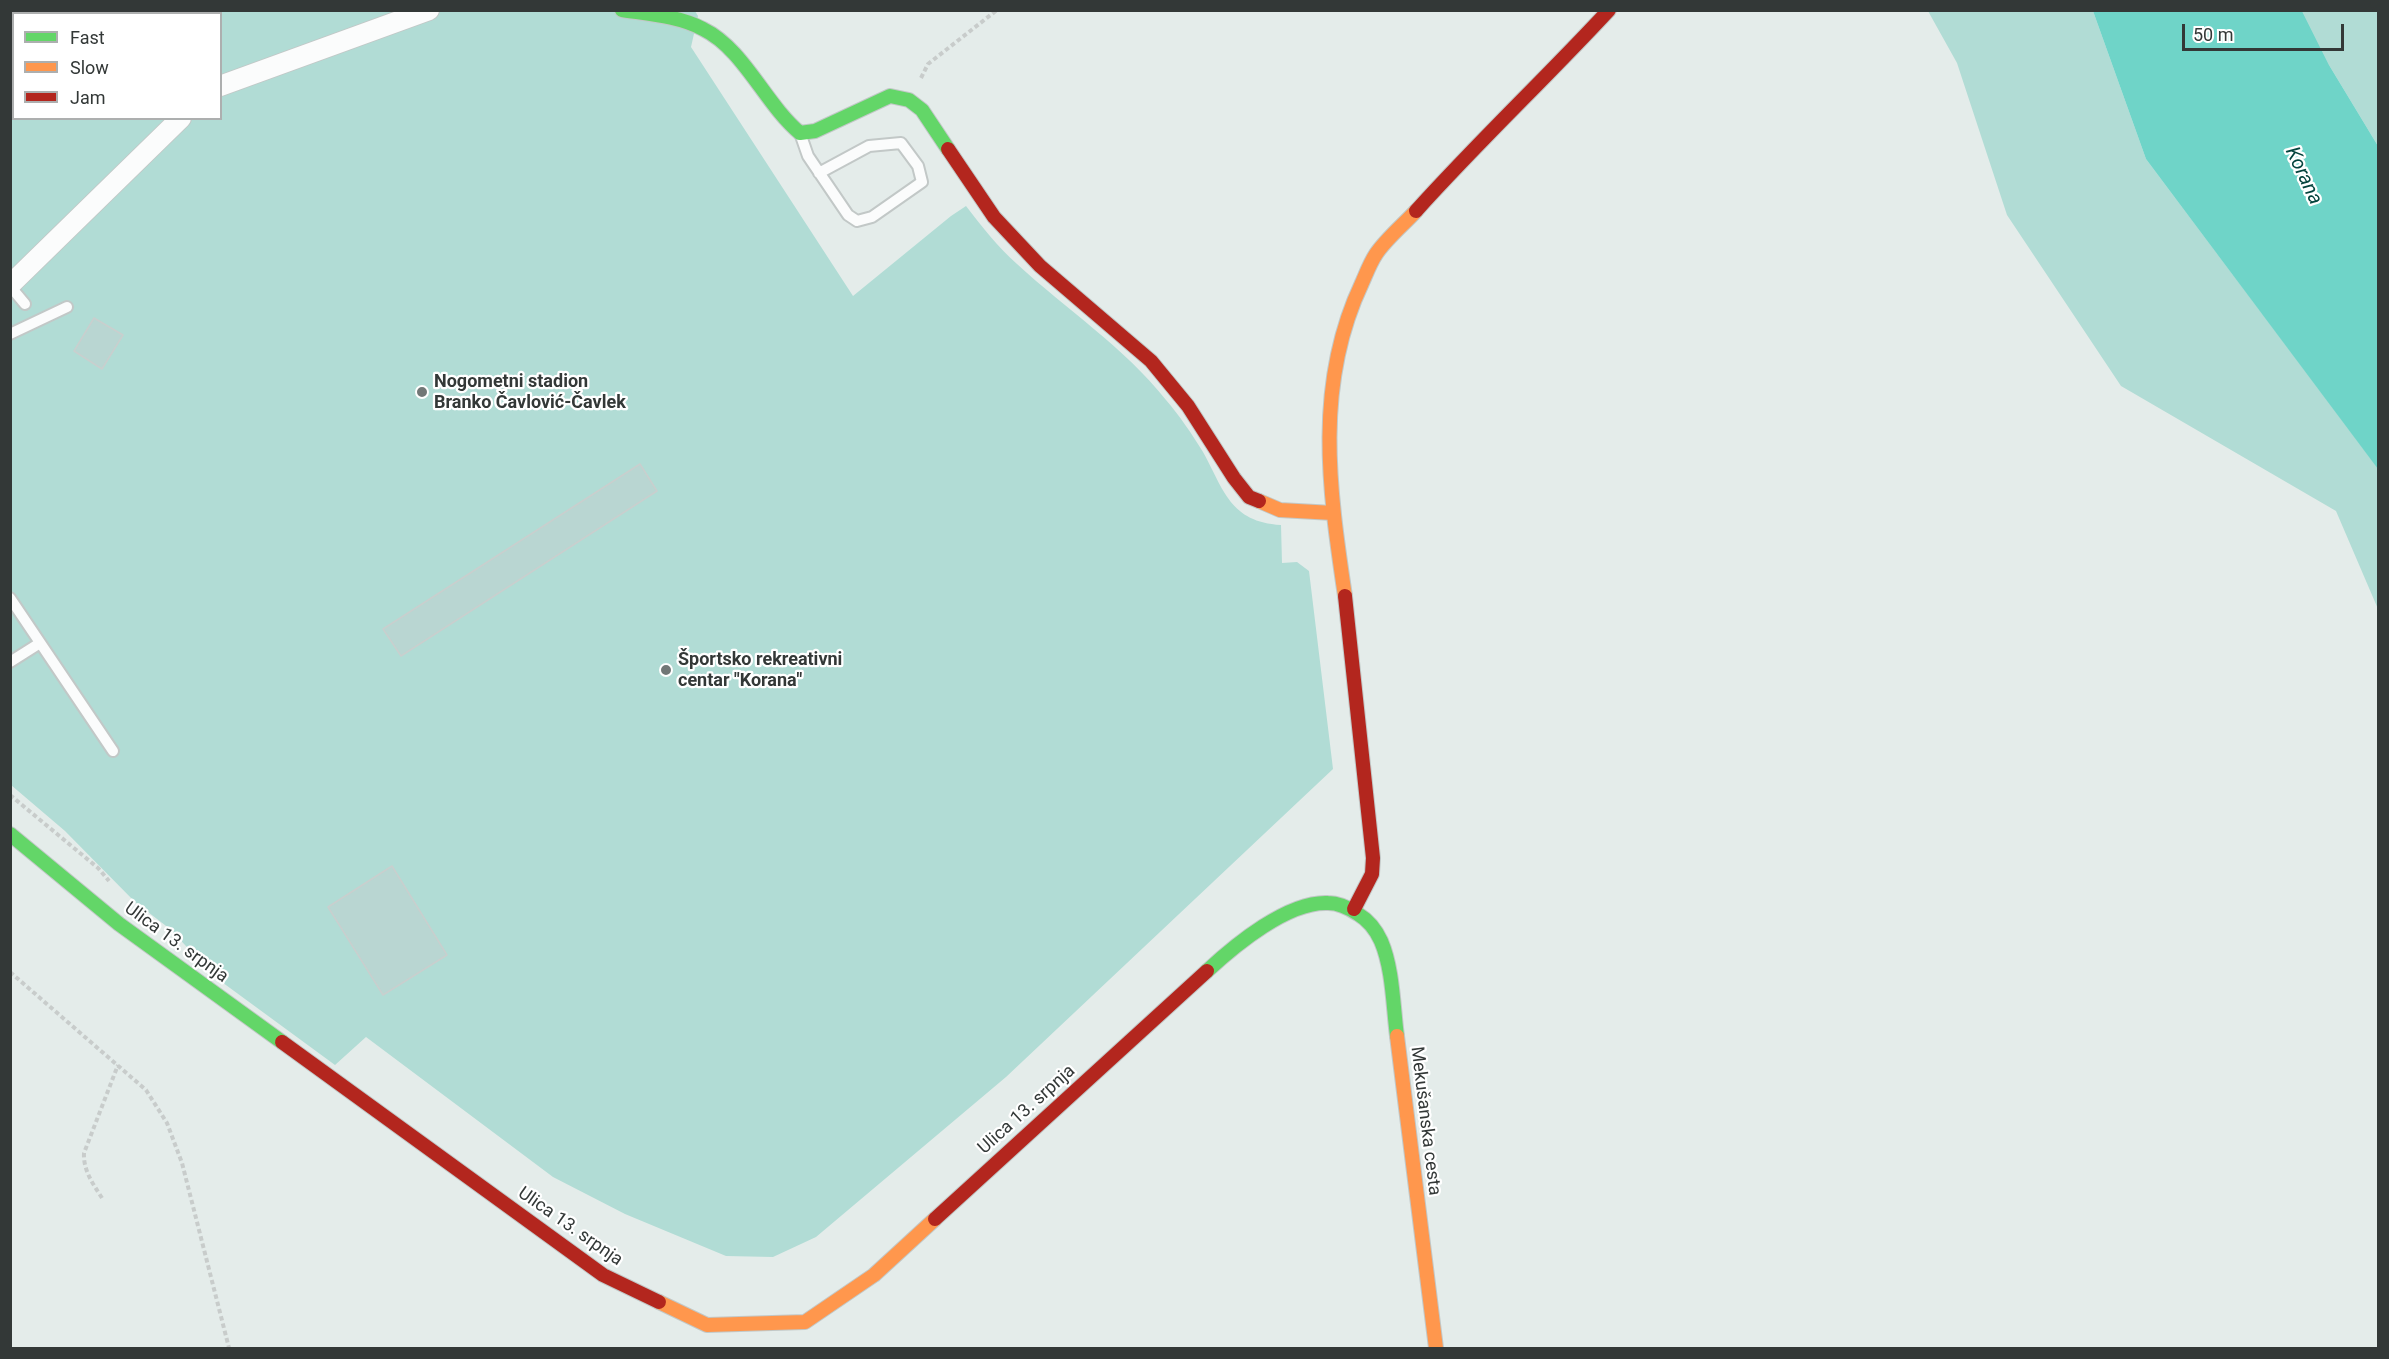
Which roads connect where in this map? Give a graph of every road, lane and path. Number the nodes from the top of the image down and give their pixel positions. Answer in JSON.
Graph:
{"nodes":[{"id":1,"x":429,"y":10,"type":"edge"},
{"id":2,"x":622,"y":10,"type":"edge"},
{"id":3,"x":997,"y":10,"type":"edge"},
{"id":4,"x":1610,"y":10,"type":"edge"},
{"id":5,"x":645,"y":12,"type":"edge"},
{"id":6,"x":222,"y":85,"type":"edge"},
{"id":7,"x":909,"y":100,"type":"junction"},
{"id":8,"x":179,"y":120,"type":"edge"},
{"id":9,"x":801,"y":133,"type":"junction"},
{"id":10,"x":819,"y":173,"type":"junction"},
{"id":11,"x":10,"y":285,"type":"edge"},
{"id":12,"x":25,"y":304,"type":"dead end"},
{"id":13,"x":67,"y":308,"type":"dead end"},
{"id":14,"x":10,"y":334,"type":"edge"},
{"id":15,"x":1333,"y":513,"type":"junction"},
{"id":16,"x":10,"y":598,"type":"edge"},
{"id":17,"x":40,"y":643,"type":"junction"},
{"id":18,"x":10,"y":662,"type":"edge"},
{"id":19,"x":113,"y":751,"type":"dead end"},
{"id":20,"x":10,"y":834,"type":"edge"},
{"id":21,"x":1354,"y":909,"type":"junction"},
{"id":22,"x":10,"y":972,"type":"edge"},
{"id":23,"x":118,"y":1065,"type":"junction"},
{"id":24,"x":102,"y":1198,"type":"dead end"},
{"id":25,"x":229,"y":1348,"type":"edge"},
{"id":26,"x":1436,"y":1348,"type":"edge"}],
"edges":[{"from":1,"to":6,"type":"street"},
{"from":2,"to":5,"type":"street"},
{"from":3,"to":7,"type":"path"},
{"from":4,"to":15,"type":"street"},
{"from":5,"to":9,"type":"street"},
{"from":7,"to":9,"type":"street"},
{"from":7,"to":15,"type":"street"},
{"from":8,"to":11,"type":"street"},
{"from":9,"to":10,"type":"lane"},
{"from":10,"to":10,"type":"lane"},
{"from":11,"to":12,"type":"lane"},
{"from":13,"to":14,"type":"lane"},
{"from":15,"to":21,"type":"street"},
{"from":16,"to":17,"type":"lane"},
{"from":17,"to":18,"type":"lane"},
{"from":17,"to":19,"type":"lane"},
{"from":20,"to":21,"type":"street","name":"Ulica 13. srpnja"},
{"from":21,"to":26,"type":"street","name":"Mekušanska cesta"},
{"from":22,"to":23,"type":"path"},
{"from":23,"to":24,"type":"path"},
{"from":23,"to":25,"type":"path"}]}
